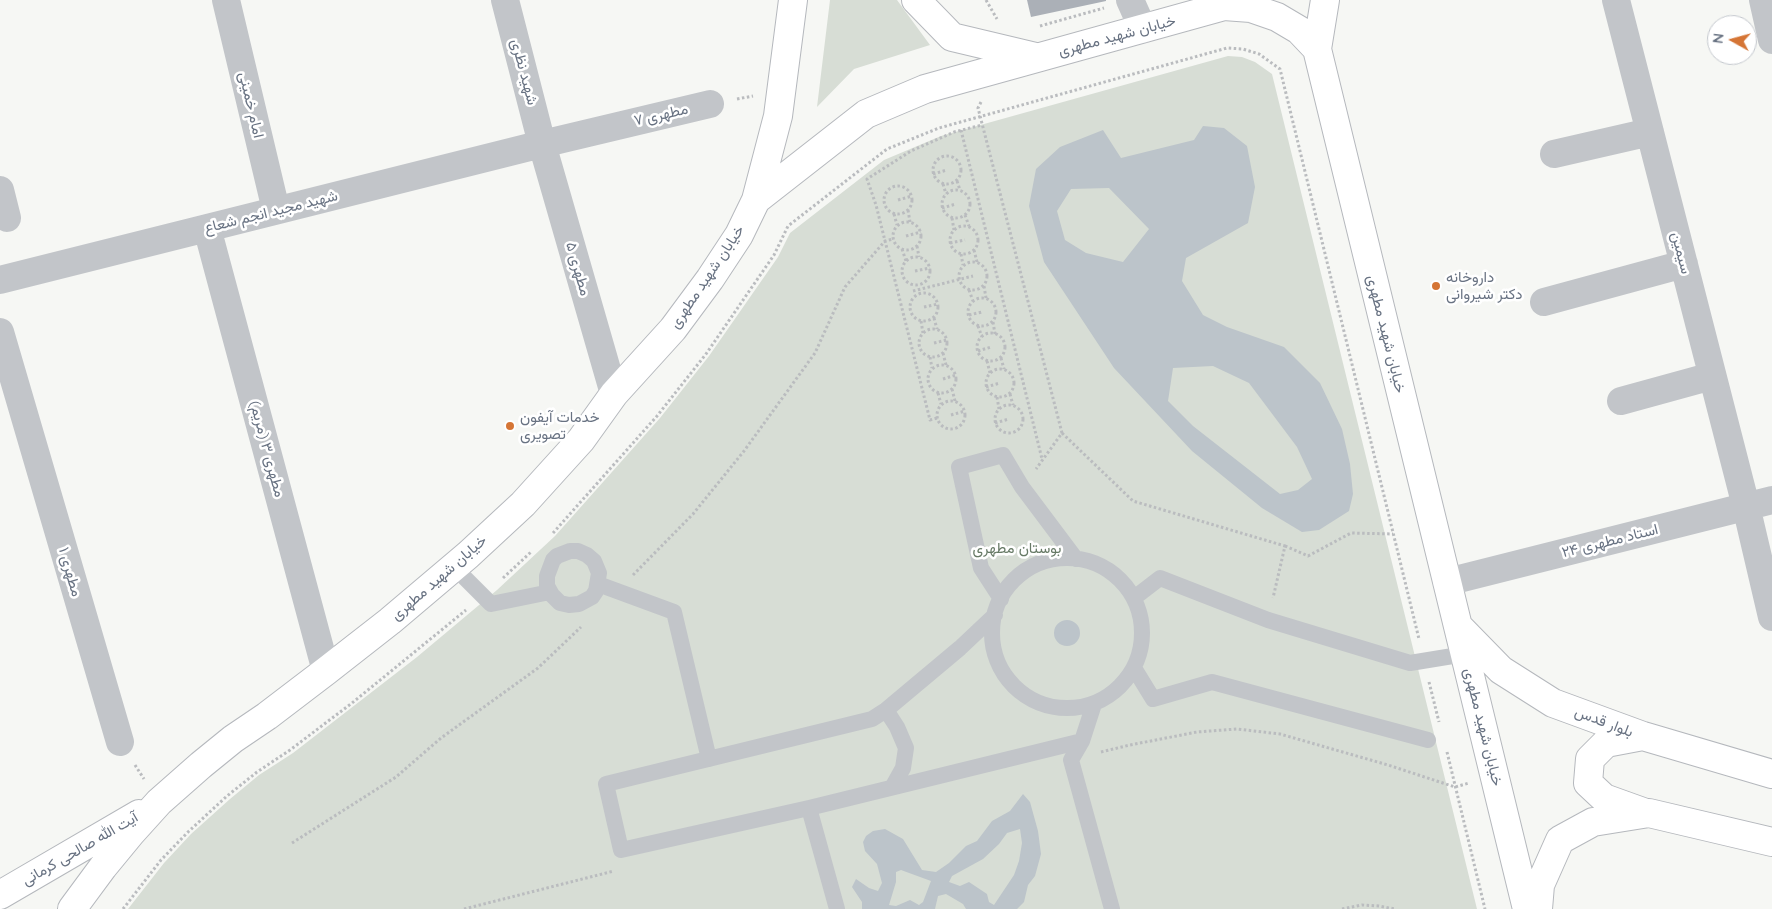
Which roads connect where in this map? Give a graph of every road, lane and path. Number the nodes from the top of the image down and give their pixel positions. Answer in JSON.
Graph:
{"nodes":[{"id":1,"x":226,"y":0,"type":"edge"},
{"id":2,"x":505,"y":0,"type":"edge"},
{"id":3,"x":793,"y":0,"type":"edge"},
{"id":4,"x":916,"y":0,"type":"edge"},
{"id":5,"x":986,"y":0,"type":"edge"},
{"id":6,"x":1130,"y":0,"type":"edge"},
{"id":7,"x":1325,"y":0,"type":"edge"},
{"id":8,"x":1616,"y":0,"type":"edge"},
{"id":9,"x":1763,"y":0,"type":"edge"},
{"id":10,"x":1036,"y":28,"type":"dead end"},
{"id":11,"x":1143,"y":29,"type":"junction"},
{"id":12,"x":1772,"y":40,"type":"edge"},
{"id":13,"x":1317,"y":48,"type":"junction"},
{"id":14,"x":1000,"y":60,"type":"junction"},
{"id":15,"x":781,"y":91,"type":"junction"},
{"id":16,"x":710,"y":104,"type":"joint"},
{"id":17,"x":980,"y":116,"type":"junction"},
{"id":18,"x":982,"y":125,"type":"junction"},
{"id":19,"x":961,"y":130,"type":"junction"},
{"id":20,"x":1650,"y":132,"type":"junction"},
{"id":21,"x":542,"y":144,"type":"junction"},
{"id":22,"x":1554,"y":154,"type":"dead end"},
{"id":23,"x":969,"y":165,"type":"junction"},
{"id":24,"x":961,"y":167,"type":"junction"},
{"id":25,"x":947,"y":170,"type":"dead end"},
{"id":26,"x":933,"y":174,"type":"junction"},
{"id":27,"x":957,"y":181,"type":"junction"},
{"id":28,"x":943,"y":184,"type":"junction"},
{"id":29,"x":0,"y":190,"type":"edge"},
{"id":30,"x":960,"y":190,"type":"junction"},
{"id":31,"x":946,"y":194,"type":"junction"},
{"id":32,"x":912,"y":196,"type":"junction"},
{"id":33,"x":978,"y":199,"type":"junction"},
{"id":34,"x":756,"y":200,"type":"junction"},
{"id":35,"x":898,"y":200,"type":"dead end"},
{"id":36,"x":969,"y":201,"type":"junction"},
{"id":37,"x":884,"y":203,"type":"junction"},
{"id":38,"x":956,"y":204,"type":"dead end"},
{"id":39,"x":876,"y":205,"type":"junction"},
{"id":40,"x":942,"y":208,"type":"junction"},
{"id":41,"x":276,"y":210,"type":"junction"},
{"id":42,"x":908,"y":210,"type":"junction"},
{"id":43,"x":894,"y":214,"type":"junction"},
{"id":44,"x":965,"y":215,"type":"junction"},
{"id":45,"x":8,"y":218,"type":"dead end"},
{"id":46,"x":952,"y":218,"type":"junction"},
{"id":47,"x":910,"y":222,"type":"junction"},
{"id":48,"x":897,"y":225,"type":"junction"},
{"id":49,"x":969,"y":226,"type":"junction"},
{"id":50,"x":207,"y":228,"type":"junction"},
{"id":51,"x":954,"y":230,"type":"junction"},
{"id":52,"x":921,"y":232,"type":"junction"},
{"id":53,"x":986,"y":235,"type":"junction"},
{"id":54,"x":906,"y":236,"type":"dead end"},
{"id":55,"x":978,"y":236,"type":"junction"},
{"id":56,"x":893,"y":239,"type":"junction"},
{"id":57,"x":965,"y":240,"type":"dead end"},
{"id":58,"x":885,"y":241,"type":"junction"},
{"id":59,"x":950,"y":243,"type":"junction"},
{"id":60,"x":917,"y":246,"type":"junction"},
{"id":61,"x":902,"y":249,"type":"junction"},
{"id":62,"x":974,"y":250,"type":"junction"},
{"id":63,"x":961,"y":254,"type":"junction"},
{"id":64,"x":774,"y":255,"type":"dead end"},
{"id":65,"x":919,"y":258,"type":"junction"},
{"id":66,"x":906,"y":261,"type":"junction"},
{"id":67,"x":978,"y":262,"type":"junction"},
{"id":68,"x":1684,"y":264,"type":"junction"},
{"id":69,"x":963,"y":266,"type":"junction"},
{"id":70,"x":930,"y":268,"type":"junction"},
{"id":71,"x":995,"y":270,"type":"junction"},
{"id":72,"x":915,"y":271,"type":"dead end"},
{"id":73,"x":987,"y":272,"type":"junction"},
{"id":74,"x":902,"y":275,"type":"junction"},
{"id":75,"x":974,"y":276,"type":"dead end"},
{"id":76,"x":894,"y":277,"type":"junction"},
{"id":77,"x":0,"y":280,"type":"edge"},
{"id":78,"x":960,"y":280,"type":"junction"},
{"id":79,"x":926,"y":282,"type":"junction"},
{"id":80,"x":911,"y":286,"type":"junction"},
{"id":81,"x":984,"y":286,"type":"junction"},
{"id":82,"x":927,"y":288,"type":"junction"},
{"id":83,"x":970,"y":290,"type":"junction"},
{"id":84,"x":913,"y":291,"type":"junction"},
{"id":85,"x":928,"y":294,"type":"junction"},
{"id":86,"x":914,"y":297,"type":"junction"},
{"id":87,"x":986,"y":298,"type":"junction"},
{"id":88,"x":973,"y":301,"type":"junction"},
{"id":89,"x":1544,"y":302,"type":"dead end"},
{"id":90,"x":938,"y":304,"type":"junction"},
{"id":91,"x":1004,"y":306,"type":"junction"},
{"id":92,"x":924,"y":307,"type":"dead end"},
{"id":93,"x":996,"y":308,"type":"junction"},
{"id":94,"x":910,"y":311,"type":"junction"},
{"id":95,"x":982,"y":312,"type":"dead end"},
{"id":96,"x":902,"y":313,"type":"junction"},
{"id":97,"x":969,"y":315,"type":"junction"},
{"id":98,"x":934,"y":318,"type":"junction"},
{"id":99,"x":921,"y":321,"type":"junction"},
{"id":100,"x":992,"y":322,"type":"junction"},
{"id":101,"x":978,"y":326,"type":"junction"},
{"id":102,"x":937,"y":329,"type":"junction"},
{"id":103,"x":0,"y":332,"type":"edge"},
{"id":104,"x":923,"y":333,"type":"junction"},
{"id":105,"x":995,"y":334,"type":"junction"},
{"id":106,"x":982,"y":337,"type":"junction"},
{"id":107,"x":947,"y":340,"type":"junction"},
{"id":108,"x":1013,"y":342,"type":"junction"},
{"id":109,"x":934,"y":343,"type":"dead end"},
{"id":110,"x":1005,"y":344,"type":"junction"},
{"id":111,"x":919,"y":346,"type":"junction"},
{"id":112,"x":991,"y":347,"type":"dead end"},
{"id":113,"x":911,"y":349,"type":"junction"},
{"id":114,"x":978,"y":351,"type":"junction"},
{"id":115,"x":943,"y":353,"type":"junction"},
{"id":116,"x":930,"y":357,"type":"junction"},
{"id":117,"x":1001,"y":358,"type":"junction"},
{"id":118,"x":987,"y":361,"type":"junction"},
{"id":119,"x":946,"y":365,"type":"junction"},
{"id":120,"x":932,"y":369,"type":"junction"},
{"id":121,"x":1004,"y":369,"type":"junction"},
{"id":122,"x":990,"y":373,"type":"junction"},
{"id":123,"x":956,"y":375,"type":"junction"},
{"id":124,"x":1712,"y":376,"type":"junction"},
{"id":125,"x":1022,"y":378,"type":"junction"},
{"id":126,"x":942,"y":379,"type":"dead end"},
{"id":127,"x":1014,"y":380,"type":"junction"},
{"id":128,"x":928,"y":383,"type":"junction"},
{"id":129,"x":920,"y":384,"type":"junction"},
{"id":130,"x":1000,"y":384,"type":"dead end"},
{"id":131,"x":986,"y":387,"type":"junction"},
{"id":132,"x":952,"y":389,"type":"junction"},
{"id":133,"x":938,"y":393,"type":"junction"},
{"id":134,"x":614,"y":394,"type":"junction"},
{"id":135,"x":1010,"y":394,"type":"junction"},
{"id":136,"x":997,"y":397,"type":"junction"},
{"id":137,"x":955,"y":401,"type":"junction"},
{"id":138,"x":1622,"y":401,"type":"dead end"},
{"id":139,"x":941,"y":404,"type":"junction"},
{"id":140,"x":1013,"y":405,"type":"junction"},
{"id":141,"x":999,"y":409,"type":"junction"},
{"id":142,"x":965,"y":411,"type":"junction"},
{"id":143,"x":1031,"y":414,"type":"junction"},
{"id":144,"x":951,"y":415,"type":"dead end"},
{"id":145,"x":1023,"y":416,"type":"junction"},
{"id":146,"x":937,"y":418,"type":"junction"},
{"id":147,"x":1010,"y":419,"type":"dead end"},
{"id":148,"x":995,"y":423,"type":"junction"},
{"id":149,"x":1062,"y":433,"type":"junction"},
{"id":150,"x":1042,"y":460,"type":"junction"},
{"id":151,"x":1022,"y":487,"type":"junction"},
{"id":152,"x":1772,"y":500,"type":"edge"},
{"id":153,"x":1746,"y":506,"type":"junction"},
{"id":154,"x":1394,"y":534,"type":"junction"},
{"id":155,"x":1285,"y":546,"type":"junction"},
{"id":156,"x":1076,"y":559,"type":"junction"},
{"id":157,"x":454,"y":567,"type":"junction"},
{"id":158,"x":1447,"y":582,"type":"junction"},
{"id":159,"x":598,"y":584,"type":"junction"},
{"id":160,"x":550,"y":592,"type":"junction"},
{"id":161,"x":1134,"y":598,"type":"junction"},
{"id":162,"x":1001,"y":599,"type":"junction"},
{"id":163,"x":994,"y":615,"type":"junction"},
{"id":164,"x":1772,"y":617,"type":"edge"},
{"id":165,"x":1268,"y":620,"type":"junction"},
{"id":166,"x":1458,"y":626,"type":"junction"},
{"id":167,"x":1465,"y":654,"type":"junction"},
{"id":168,"x":1424,"y":661,"type":"junction"},
{"id":169,"x":1134,"y":668,"type":"junction"},
{"id":170,"x":326,"y":671,"type":"junction"},
{"id":171,"x":1094,"y":704,"type":"junction"},
{"id":172,"x":886,"y":710,"type":"junction"},
{"id":173,"x":1440,"y":724,"type":"dead end"},
{"id":174,"x":1643,"y":736,"type":"junction"},
{"id":175,"x":1428,"y":740,"type":"dead end"},
{"id":176,"x":1082,"y":741,"type":"junction"},
{"id":177,"x":120,"y":742,"type":"joint"},
{"id":178,"x":1446,"y":751,"type":"dead end"},
{"id":179,"x":709,"y":759,"type":"junction"},
{"id":180,"x":1071,"y":760,"type":"junction"},
{"id":181,"x":1772,"y":774,"type":"edge"},
{"id":182,"x":1495,"y":777,"type":"junction"},
{"id":183,"x":893,"y":786,"type":"junction"},
{"id":184,"x":1455,"y":787,"type":"junction"},
{"id":185,"x":159,"y":802,"type":"junction"},
{"id":186,"x":809,"y":808,"type":"junction"},
{"id":187,"x":1649,"y":813,"type":"junction"},
{"id":188,"x":188,"y":832,"type":"dead end"},
{"id":189,"x":1772,"y":842,"type":"edge"},
{"id":190,"x":619,"y":870,"type":"dead end"},
{"id":191,"x":0,"y":895,"type":"edge"},
{"id":192,"x":72,"y":909,"type":"edge"},
{"id":193,"x":123,"y":909,"type":"edge"},
{"id":194,"x":464,"y":909,"type":"edge"},
{"id":195,"x":837,"y":909,"type":"edge"},
{"id":196,"x":1112,"y":909,"type":"edge"},
{"id":197,"x":1342,"y":909,"type":"edge"},
{"id":198,"x":1394,"y":909,"type":"edge"},
{"id":199,"x":1485,"y":909,"type":"edge"},
{"id":200,"x":1527,"y":909,"type":"edge"},
{"id":201,"x":1538,"y":909,"type":"edge"}],
"edges":[{"from":1,"to":41,"type":"street","name":"امام خمینی"},
{"from":2,"to":21,"type":"street","name":"شهید نظری"},
{"from":3,"to":15,"type":"main road","name":"خیابان شهید مطهری"},
{"from":4,"to":14,"type":"main road","name":"خیابان شهید مطهری"},
{"from":5,"to":14,"type":"path"},
{"from":6,"to":10,"type":"path"},
{"from":6,"to":11,"type":"street"},
{"from":7,"to":13,"type":"main road"},
{"from":8,"to":20,"type":"street","name":"سیمین"},
{"from":9,"to":12,"type":"street"},
{"from":11,"to":13,"type":"main road","name":"خیابان شهید مطهری"},
{"from":11,"to":14,"type":"main road","name":"خیابان شهید مطهری"},
{"from":13,"to":158,"type":"main road","name":"خیابان شهید مطهری"},
{"from":14,"to":17,"type":"path"},
{"from":14,"to":34,"type":"main road","name":"خیابان شهید مطهری"},
{"from":15,"to":16,"type":"path","name":"مطهری ۷"},
{"from":15,"to":34,"type":"main road","name":"خیابان شهید مطهری"},
{"from":16,"to":21,"type":"street","name":"مطهری ۷"},
{"from":17,"to":18,"type":"path"},
{"from":17,"to":64,"type":"path"},
{"from":17,"to":154,"type":"path"},
{"from":18,"to":19,"type":"path"},
{"from":18,"to":149,"type":"path"},
{"from":19,"to":23,"type":"path"},
{"from":19,"to":39,"type":"path"},
{"from":20,"to":22,"type":"street"},
{"from":20,"to":68,"type":"street","name":"سیمین"},
{"from":21,"to":41,"type":"street","name":"شهید مجید انجم شعاع"},
{"from":21,"to":134,"type":"street","name":"مطهری ۵"},
{"from":23,"to":24,"type":"path"},
{"from":23,"to":33,"type":"path"},
{"from":24,"to":26,"type":"path"},
{"from":24,"to":27,"type":"path"},
{"from":25,"to":26,"type":"path"},
{"from":26,"to":28,"type":"path"},
{"from":27,"to":28,"type":"path"},
{"from":27,"to":30,"type":"path"},
{"from":28,"to":31,"type":"path"},
{"from":29,"to":45,"type":"street"},
{"from":30,"to":31,"type":"path"},
{"from":30,"to":36,"type":"path"},
{"from":31,"to":40,"type":"path"},
{"from":32,"to":35,"type":"path"},
{"from":32,"to":37,"type":"path"},
{"from":32,"to":42,"type":"path"},
{"from":33,"to":36,"type":"path"},
{"from":33,"to":53,"type":"path"},
{"from":34,"to":134,"type":"main road","name":"خیابان شهید مطهری"},
{"from":36,"to":44,"type":"path"},
{"from":37,"to":39,"type":"path"},
{"from":37,"to":43,"type":"path"},
{"from":38,"to":40,"type":"path"},
{"from":39,"to":58,"type":"path"},
{"from":40,"to":46,"type":"path"},
{"from":41,"to":50,"type":"street","name":"شهید مجید انجم شعاع"},
{"from":42,"to":43,"type":"path"},
{"from":42,"to":47,"type":"path"},
{"from":43,"to":48,"type":"path"},
{"from":44,"to":46,"type":"path"},
{"from":44,"to":49,"type":"path"},
{"from":46,"to":51,"type":"path"},
{"from":47,"to":48,"type":"path"},
{"from":47,"to":52,"type":"path"},
{"from":48,"to":56,"type":"path"},
{"from":49,"to":51,"type":"path"},
{"from":49,"to":55,"type":"path"},
{"from":50,"to":77,"type":"street","name":"شهید مجید انجم شعاع"},
{"from":50,"to":170,"type":"street","name":"مطهری ۳ (مریم)"},
{"from":51,"to":59,"type":"path"},
{"from":52,"to":54,"type":"path"},
{"from":52,"to":60,"type":"path"},
{"from":53,"to":55,"type":"path"},
{"from":53,"to":71,"type":"path"},
{"from":55,"to":62,"type":"path"},
{"from":56,"to":58,"type":"path"},
{"from":56,"to":61,"type":"path"},
{"from":57,"to":59,"type":"path"},
{"from":58,"to":76,"type":"path"},
{"from":59,"to":63,"type":"path"},
{"from":60,"to":61,"type":"path"},
{"from":60,"to":65,"type":"path"},
{"from":61,"to":66,"type":"path"},
{"from":62,"to":63,"type":"path"},
{"from":62,"to":67,"type":"path"},
{"from":63,"to":69,"type":"path"},
{"from":65,"to":66,"type":"path"},
{"from":65,"to":70,"type":"path"},
{"from":66,"to":74,"type":"path"},
{"from":67,"to":69,"type":"path"},
{"from":67,"to":73,"type":"path"},
{"from":68,"to":89,"type":"street"},
{"from":68,"to":124,"type":"street","name":"سیمین"},
{"from":69,"to":78,"type":"path"},
{"from":70,"to":72,"type":"path"},
{"from":70,"to":79,"type":"path"},
{"from":71,"to":73,"type":"path"},
{"from":71,"to":91,"type":"path"},
{"from":73,"to":81,"type":"path"},
{"from":74,"to":76,"type":"path"},
{"from":74,"to":80,"type":"path"},
{"from":75,"to":78,"type":"path"},
{"from":76,"to":96,"type":"path"},
{"from":78,"to":82,"type":"path"},
{"from":78,"to":83,"type":"path"},
{"from":79,"to":80,"type":"path"},
{"from":79,"to":82,"type":"path"},
{"from":80,"to":84,"type":"path"},
{"from":81,"to":83,"type":"path"},
{"from":81,"to":87,"type":"path"},
{"from":82,"to":84,"type":"path"},
{"from":82,"to":85,"type":"path"},
{"from":83,"to":88,"type":"path"},
{"from":84,"to":86,"type":"path"},
{"from":85,"to":86,"type":"path"},
{"from":85,"to":90,"type":"path"},
{"from":86,"to":94,"type":"path"},
{"from":87,"to":88,"type":"path"},
{"from":87,"to":93,"type":"path"},
{"from":88,"to":97,"type":"path"},
{"from":90,"to":92,"type":"path"},
{"from":90,"to":98,"type":"path"},
{"from":91,"to":93,"type":"path"},
{"from":91,"to":108,"type":"path"},
{"from":93,"to":100,"type":"path"},
{"from":94,"to":96,"type":"path"},
{"from":94,"to":99,"type":"path"},
{"from":95,"to":97,"type":"path"},
{"from":96,"to":113,"type":"path"},
{"from":97,"to":101,"type":"path"},
{"from":98,"to":99,"type":"path"},
{"from":98,"to":102,"type":"path"},
{"from":99,"to":104,"type":"path"},
{"from":100,"to":101,"type":"path"},
{"from":100,"to":105,"type":"path"},
{"from":101,"to":106,"type":"path"},
{"from":102,"to":104,"type":"path"},
{"from":102,"to":107,"type":"path"},
{"from":103,"to":177,"type":"street","name":"مطهری ۱"},
{"from":104,"to":111,"type":"path"},
{"from":105,"to":106,"type":"path"},
{"from":105,"to":110,"type":"path"},
{"from":106,"to":114,"type":"path"},
{"from":107,"to":109,"type":"path"},
{"from":107,"to":115,"type":"path"},
{"from":108,"to":110,"type":"path"},
{"from":108,"to":125,"type":"path"},
{"from":110,"to":117,"type":"path"},
{"from":111,"to":113,"type":"path"},
{"from":111,"to":116,"type":"path"},
{"from":112,"to":114,"type":"path"},
{"from":113,"to":129,"type":"path"},
{"from":114,"to":118,"type":"path"},
{"from":115,"to":116,"type":"path"},
{"from":115,"to":119,"type":"path"},
{"from":116,"to":120,"type":"path"},
{"from":117,"to":118,"type":"path"},
{"from":117,"to":121,"type":"path"},
{"from":118,"to":122,"type":"path"},
{"from":119,"to":120,"type":"path"},
{"from":119,"to":123,"type":"path"},
{"from":120,"to":128,"type":"path"},
{"from":121,"to":122,"type":"path"},
{"from":121,"to":127,"type":"path"},
{"from":122,"to":131,"type":"path"},
{"from":123,"to":126,"type":"path"},
{"from":123,"to":132,"type":"path"},
{"from":124,"to":138,"type":"street"},
{"from":124,"to":153,"type":"street","name":"سیمین"},
{"from":125,"to":127,"type":"path"},
{"from":125,"to":143,"type":"path"},
{"from":127,"to":135,"type":"path"},
{"from":128,"to":129,"type":"path"},
{"from":128,"to":133,"type":"path"},
{"from":129,"to":146,"type":"path"},
{"from":130,"to":131,"type":"path"},
{"from":131,"to":136,"type":"path"},
{"from":132,"to":133,"type":"path"},
{"from":132,"to":137,"type":"path"},
{"from":133,"to":139,"type":"path"},
{"from":134,"to":157,"type":"main road","name":"خیابان شهید مطهری"},
{"from":135,"to":136,"type":"path"},
{"from":135,"to":140,"type":"path"},
{"from":136,"to":141,"type":"path"},
{"from":137,"to":139,"type":"path"},
{"from":137,"to":142,"type":"path"},
{"from":139,"to":146,"type":"path"},
{"from":140,"to":141,"type":"path"},
{"from":140,"to":145,"type":"path"},
{"from":141,"to":148,"type":"path"},
{"from":142,"to":144,"type":"path"},
{"from":142,"to":146,"type":"path"},
{"from":143,"to":145,"type":"path"},
{"from":143,"to":150,"type":"path"},
{"from":145,"to":148,"type":"path"},
{"from":147,"to":148,"type":"path"},
{"from":149,"to":150,"type":"path"},
{"from":149,"to":155,"type":"path"},
{"from":150,"to":151,"type":"path"},
{"from":151,"to":156,"type":"lane"},
{"from":151,"to":162,"type":"lane"},
{"from":152,"to":153,"type":"street","name":"استاد مطهری ۲۴"},
{"from":153,"to":158,"type":"street","name":"استاد مطهری ۲۴"},
{"from":153,"to":164,"type":"street","name":"سیمین"},
{"from":154,"to":155,"type":"path"},
{"from":154,"to":168,"type":"path"},
{"from":155,"to":165,"type":"path"},
{"from":156,"to":161,"type":"lane"},
{"from":156,"to":162,"type":"lane"},
{"from":157,"to":160,"type":"lane"},
{"from":157,"to":170,"type":"main road","name":"خیابان شهید مطهری"},
{"from":158,"to":166,"type":"main road","name":"خیابان شهید مطهری"},
{"from":159,"to":160,"type":"lane"},
{"from":159,"to":160,"type":"lane"},
{"from":159,"to":179,"type":"lane"},
{"from":161,"to":165,"type":"lane"},
{"from":161,"to":169,"type":"lane"},
{"from":162,"to":163,"type":"lane"},
{"from":163,"to":171,"type":"lane"},
{"from":163,"to":172,"type":"lane"},
{"from":165,"to":168,"type":"lane"},
{"from":166,"to":167,"type":"main road","name":"خیابان شهید مطهری"},
{"from":166,"to":174,"type":"main road","name":"بلوار قدس"},
{"from":167,"to":168,"type":"lane"},
{"from":167,"to":182,"type":"main road","name":"خیابان شهید مطهری"},
{"from":168,"to":173,"type":"path"},
{"from":169,"to":171,"type":"lane"},
{"from":169,"to":175,"type":"lane"},
{"from":170,"to":185,"type":"main road","name":"خیابان شهید مطهری"},
{"from":171,"to":176,"type":"lane"},
{"from":172,"to":179,"type":"lane"},
{"from":172,"to":183,"type":"lane"},
{"from":174,"to":181,"type":"main road","name":"بلوار قدس"},
{"from":174,"to":187,"type":"main road"},
{"from":176,"to":180,"type":"lane"},
{"from":176,"to":183,"type":"lane"},
{"from":177,"to":185,"type":"path"},
{"from":178,"to":184,"type":"path"},
{"from":179,"to":186,"type":"lane"},
{"from":180,"to":184,"type":"path"},
{"from":180,"to":196,"type":"lane"},
{"from":182,"to":184,"type":"path"},
{"from":182,"to":200,"type":"main road","name":"خیابان شهید مطهری"},
{"from":183,"to":186,"type":"lane"},
{"from":184,"to":199,"type":"path"},
{"from":185,"to":191,"type":"main road","name":"آیت الله صالحی کرمانی"},
{"from":185,"to":192,"type":"main road","name":"خیابان شهید مطهری"},
{"from":186,"to":195,"type":"lane"},
{"from":187,"to":189,"type":"main road"},
{"from":187,"to":201,"type":"main road"},
{"from":188,"to":193,"type":"path"},
{"from":190,"to":194,"type":"path"},
{"from":197,"to":198,"type":"path"}]}
